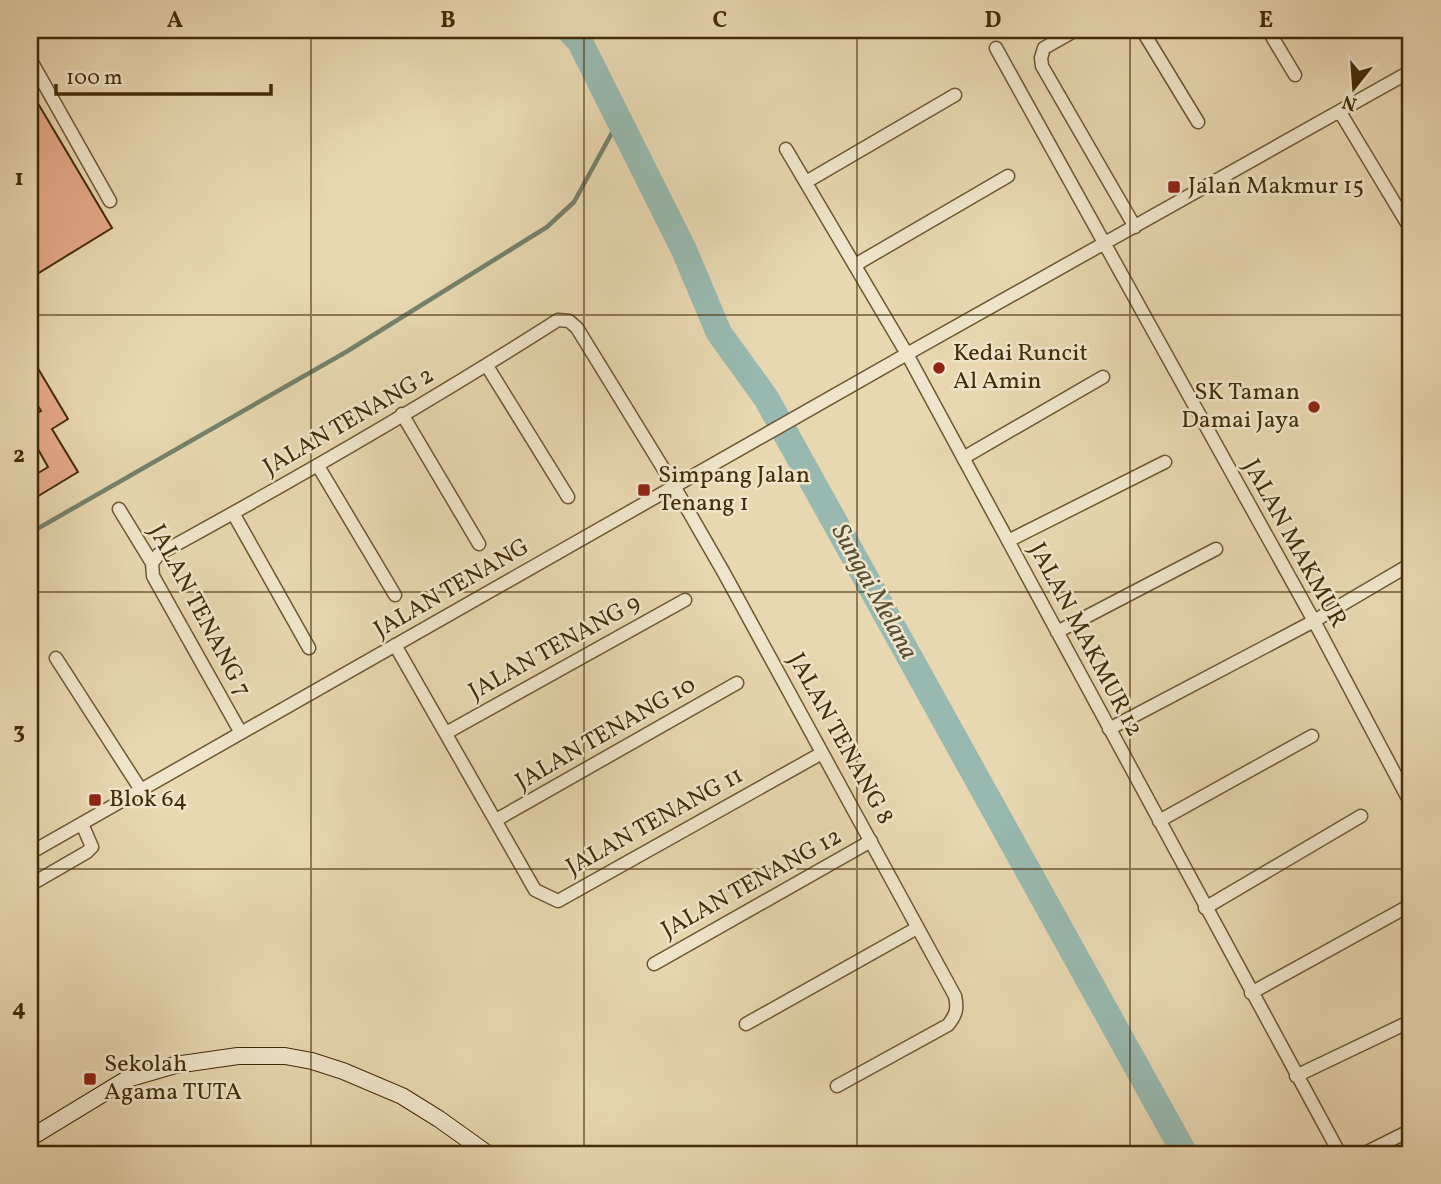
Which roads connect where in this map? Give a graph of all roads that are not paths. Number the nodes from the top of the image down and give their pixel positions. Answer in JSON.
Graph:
{"nodes":[{"id":1,"x":1076,"y":30,"type":"edge"},
{"id":2,"x":1142,"y":30,"type":"edge"},
{"id":3,"x":1268,"y":30,"type":"edge"},
{"id":4,"x":996,"y":48,"type":"dead end"},
{"id":5,"x":30,"y":59,"type":"edge"},
{"id":6,"x":1411,"y":71,"type":"edge"},
{"id":7,"x":1295,"y":75,"type":"dead end"},
{"id":8,"x":955,"y":95,"type":"dead end"},
{"id":9,"x":1340,"y":112,"type":"junction"},
{"id":10,"x":1198,"y":122,"type":"dead end"},
{"id":11,"x":786,"y":149,"type":"dead end"},
{"id":12,"x":1008,"y":176,"type":"dead end"},
{"id":13,"x":806,"y":182,"type":"junction"},
{"id":14,"x":110,"y":201,"type":"dead end"},
{"id":15,"x":1135,"y":227,"type":"junction"},
{"id":16,"x":1411,"y":230,"type":"edge"},
{"id":17,"x":1105,"y":245,"type":"junction"},
{"id":18,"x":855,"y":265,"type":"junction"},
{"id":19,"x":569,"y":321,"type":"joint"},
{"id":20,"x":907,"y":354,"type":"junction"},
{"id":21,"x":487,"y":366,"type":"junction"},
{"id":22,"x":1103,"y":377,"type":"dead end"},
{"id":23,"x":402,"y":414,"type":"junction"},
{"id":24,"x":963,"y":458,"type":"junction"},
{"id":25,"x":1165,"y":462,"type":"dead end"},
{"id":26,"x":318,"y":466,"type":"junction"},
{"id":27,"x":674,"y":486,"type":"junction"},
{"id":28,"x":568,"y":497,"type":"dead end"},
{"id":29,"x":119,"y":509,"type":"dead end"},
{"id":30,"x":233,"y":513,"type":"junction"},
{"id":31,"x":1008,"y":541,"type":"junction"},
{"id":32,"x":479,"y":544,"type":"dead end"},
{"id":33,"x":1216,"y":549,"type":"dead end"},
{"id":34,"x":152,"y":564,"type":"junction"},
{"id":35,"x":1411,"y":564,"type":"edge"},
{"id":36,"x":395,"y":595,"type":"dead end"},
{"id":37,"x":685,"y":600,"type":"dead end"},
{"id":38,"x":1314,"y":621,"type":"junction"},
{"id":39,"x":1057,"y":632,"type":"junction"},
{"id":40,"x":395,"y":645,"type":"junction"},
{"id":41,"x":309,"y":648,"type":"dead end"},
{"id":42,"x":56,"y":658,"type":"dead end"},
{"id":43,"x":737,"y":683,"type":"dead end"},
{"id":44,"x":1109,"y":729,"type":"junction"},
{"id":45,"x":241,"y":733,"type":"junction"},
{"id":46,"x":446,"y":733,"type":"junction"},
{"id":47,"x":1312,"y":736,"type":"dead end"},
{"id":48,"x":822,"y":753,"type":"junction"},
{"id":49,"x":141,"y":790,"type":"junction"},
{"id":50,"x":1411,"y":804,"type":"edge"},
{"id":51,"x":1361,"y":816,"type":"dead end"},
{"id":52,"x":496,"y":820,"type":"junction"},
{"id":53,"x":1159,"y":821,"type":"junction"},
{"id":54,"x":82,"y":824,"type":"junction"},
{"id":55,"x":871,"y":841,"type":"junction"},
{"id":56,"x":30,"y":853,"type":"edge"},
{"id":57,"x":30,"y":885,"type":"edge"},
{"id":58,"x":1205,"y":908,"type":"junction"},
{"id":59,"x":1405,"y":908,"type":"dead end"},
{"id":60,"x":917,"y":928,"type":"junction"},
{"id":61,"x":654,"y":964,"type":"dead end"},
{"id":62,"x":1251,"y":993,"type":"junction"},
{"id":63,"x":1411,"y":1021,"type":"edge"},
{"id":64,"x":746,"y":1024,"type":"dead end"},
{"id":65,"x":1296,"y":1076,"type":"junction"},
{"id":66,"x":837,"y":1086,"type":"dead end"},
{"id":67,"x":1411,"y":1130,"type":"edge"},
{"id":68,"x":30,"y":1138,"type":"edge"},
{"id":69,"x":488,"y":1154,"type":"edge"},
{"id":70,"x":1340,"y":1154,"type":"edge"},
{"id":71,"x":1363,"y":1154,"type":"edge"}],
"edges":[{"from":1,"to":15,"type":"street"},
{"from":2,"to":10,"type":"street"},
{"from":3,"to":7,"type":"street"},
{"from":4,"to":17,"type":"street","name":"JALAN MAKMUR"},
{"from":5,"to":14,"type":"street"},
{"from":6,"to":9,"type":"street"},
{"from":8,"to":13,"type":"street"},
{"from":9,"to":15,"type":"street"},
{"from":9,"to":16,"type":"street"},
{"from":11,"to":13,"type":"street","name":"JALAN MAKMUR 12"},
{"from":12,"to":18,"type":"street"},
{"from":13,"to":18,"type":"street","name":"JALAN MAKMUR 12"},
{"from":15,"to":17,"type":"street"},
{"from":17,"to":20,"type":"street"},
{"from":17,"to":38,"type":"street","name":"JALAN MAKMUR"},
{"from":18,"to":20,"type":"street","name":"JALAN MAKMUR 12"},
{"from":19,"to":21,"type":"street","name":"JALAN TENANG 2"},
{"from":19,"to":27,"type":"street","name":"JALAN TENANG 8"},
{"from":20,"to":24,"type":"street","name":"JALAN MAKMUR 12"},
{"from":20,"to":27,"type":"street","name":"JALAN TENANG"},
{"from":21,"to":23,"type":"street","name":"JALAN TENANG 2"},
{"from":21,"to":28,"type":"street"},
{"from":22,"to":24,"type":"street"},
{"from":23,"to":26,"type":"street","name":"JALAN TENANG 2"},
{"from":23,"to":32,"type":"street"},
{"from":24,"to":31,"type":"street","name":"JALAN MAKMUR 12"},
{"from":25,"to":31,"type":"street"},
{"from":26,"to":30,"type":"street","name":"JALAN TENANG 2"},
{"from":26,"to":36,"type":"street"},
{"from":27,"to":40,"type":"street","name":"JALAN TENANG"},
{"from":27,"to":48,"type":"street","name":"JALAN TENANG 8"},
{"from":29,"to":34,"type":"street","name":"JALAN TENANG 7"},
{"from":30,"to":34,"type":"street","name":"JALAN TENANG 2"},
{"from":30,"to":41,"type":"street"},
{"from":31,"to":39,"type":"street","name":"JALAN MAKMUR 12"},
{"from":33,"to":39,"type":"street"},
{"from":34,"to":45,"type":"street","name":"JALAN TENANG 7"},
{"from":35,"to":38,"type":"street"},
{"from":37,"to":46,"type":"street","name":"JALAN TENANG 9"},
{"from":38,"to":44,"type":"street"},
{"from":38,"to":50,"type":"street","name":"JALAN MAKMUR"},
{"from":39,"to":44,"type":"street","name":"JALAN MAKMUR 12"},
{"from":40,"to":45,"type":"street","name":"JALAN TENANG"},
{"from":40,"to":46,"type":"street","name":"JALAN TENANG 11"},
{"from":42,"to":49,"type":"street"},
{"from":43,"to":52,"type":"street","name":"JALAN TENANG 10"},
{"from":44,"to":53,"type":"street","name":"JALAN MAKMUR 12"},
{"from":45,"to":49,"type":"street","name":"JALAN TENANG"},
{"from":46,"to":52,"type":"street","name":"JALAN TENANG 11"},
{"from":47,"to":53,"type":"street"},
{"from":48,"to":52,"type":"street","name":"JALAN TENANG 11"},
{"from":48,"to":55,"type":"street","name":"JALAN TENANG 8"},
{"from":49,"to":54,"type":"street","name":"JALAN TENANG"},
{"from":51,"to":58,"type":"street"},
{"from":53,"to":58,"type":"street","name":"JALAN MAKMUR 12"},
{"from":54,"to":56,"type":"street","name":"JALAN TENANG"},
{"from":54,"to":57,"type":"street"},
{"from":55,"to":60,"type":"street","name":"JALAN TENANG 8"},
{"from":55,"to":61,"type":"street","name":"JALAN TENANG 12"},
{"from":58,"to":62,"type":"street","name":"JALAN MAKMUR 12"},
{"from":59,"to":62,"type":"street"},
{"from":60,"to":64,"type":"street"},
{"from":60,"to":66,"type":"street","name":"JALAN TENANG 8"},
{"from":62,"to":65,"type":"street","name":"JALAN MAKMUR 12"},
{"from":63,"to":65,"type":"street"},
{"from":65,"to":70,"type":"street","name":"JALAN MAKMUR 12"},
{"from":67,"to":71,"type":"street"},
{"from":68,"to":69,"type":"street"}]}
